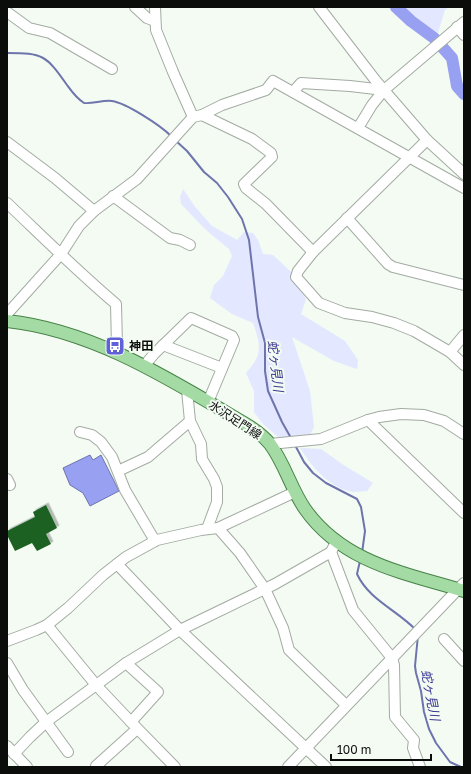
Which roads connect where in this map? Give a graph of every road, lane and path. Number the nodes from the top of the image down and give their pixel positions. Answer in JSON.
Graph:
{"nodes":[{"id":1,"x":135,"y":7,"type":"edge"},
{"id":2,"x":155,"y":7,"type":"edge"},
{"id":3,"x":319,"y":7,"type":"edge"},
{"id":4,"x":7,"y":12,"type":"edge"},
{"id":5,"x":155,"y":21,"type":"junction"},
{"id":6,"x":462,"y":28,"type":"edge"},
{"id":7,"x":112,"y":70,"type":"dead end"},
{"id":8,"x":384,"y":90,"type":"junction"},
{"id":9,"x":293,"y":92,"type":"junction"},
{"id":10,"x":198,"y":116,"type":"junction"},
{"id":11,"x":358,"y":128,"type":"junction"},
{"id":12,"x":427,"y":140,"type":"junction"},
{"id":13,"x":7,"y":142,"type":"edge"},
{"id":14,"x":410,"y":156,"type":"junction"},
{"id":15,"x":464,"y":174,"type":"edge"},
{"id":16,"x":464,"y":188,"type":"edge"},
{"id":17,"x":113,"y":196,"type":"junction"},
{"id":18,"x":7,"y":203,"type":"edge"},
{"id":19,"x":94,"y":211,"type":"junction"},
{"id":20,"x":347,"y":218,"type":"junction"},
{"id":21,"x":190,"y":245,"type":"dead end"},
{"id":22,"x":313,"y":252,"type":"junction"},
{"id":23,"x":61,"y":254,"type":"junction"},
{"id":24,"x":464,"y":285,"type":"edge"},
{"id":25,"x":7,"y":314,"type":"edge"},
{"id":26,"x":7,"y":321,"type":"edge"},
{"id":27,"x":464,"y":336,"type":"edge"},
{"id":28,"x":163,"y":345,"type":"junction"},
{"id":29,"x":117,"y":346,"type":"dead end"},
{"id":30,"x":450,"y":352,"type":"junction"},
{"id":31,"x":464,"y":365,"type":"edge"},
{"id":32,"x":144,"y":366,"type":"junction"},
{"id":33,"x":222,"y":368,"type":"junction"},
{"id":34,"x":187,"y":390,"type":"junction"},
{"id":35,"x":208,"y":402,"type":"junction"},
{"id":36,"x":368,"y":420,"type":"junction"},
{"id":37,"x":190,"y":421,"type":"junction"},
{"id":38,"x":80,"y":432,"type":"dead end"},
{"id":39,"x":464,"y":434,"type":"edge"},
{"id":40,"x":270,"y":444,"type":"junction"},
{"id":41,"x":118,"y":471,"type":"junction"},
{"id":42,"x":295,"y":492,"type":"junction"},
{"id":43,"x":464,"y":513,"type":"edge"},
{"id":44,"x":218,"y":528,"type":"junction"},
{"id":45,"x":207,"y":529,"type":"junction"},
{"id":46,"x":155,"y":541,"type":"junction"},
{"id":47,"x":333,"y":547,"type":"junction"},
{"id":48,"x":117,"y":564,"type":"junction"},
{"id":49,"x":462,"y":588,"type":"edge"},
{"id":50,"x":265,"y":589,"type":"junction"},
{"id":51,"x":47,"y":624,"type":"junction"},
{"id":52,"x":180,"y":630,"type":"junction"},
{"id":53,"x":444,"y":639,"type":"dead end"},
{"id":54,"x":7,"y":641,"type":"edge"},
{"id":55,"x":392,"y":658,"type":"junction"},
{"id":56,"x":464,"y":661,"type":"edge"},
{"id":57,"x":7,"y":663,"type":"edge"},
{"id":58,"x":126,"y":663,"type":"junction"},
{"id":59,"x":96,"y":685,"type":"junction"},
{"id":60,"x":346,"y":705,"type":"junction"},
{"id":61,"x":46,"y":722,"type":"junction"},
{"id":62,"x":134,"y":725,"type":"junction"},
{"id":63,"x":305,"y":749,"type":"junction"},
{"id":64,"x":11,"y":750,"type":"edge"},
{"id":65,"x":68,"y":752,"type":"dead end"},
{"id":66,"x":96,"y":766,"type":"dead end"},
{"id":67,"x":27,"y":767,"type":"edge"},
{"id":68,"x":176,"y":767,"type":"edge"},
{"id":69,"x":288,"y":767,"type":"edge"},
{"id":70,"x":326,"y":767,"type":"edge"},
{"id":71,"x":420,"y":767,"type":"edge"}],
"edges":[{"from":1,"to":5,"type":"street"},
{"from":2,"to":5,"type":"street"},
{"from":3,"to":8,"type":"street"},
{"from":4,"to":7,"type":"street"},
{"from":5,"to":10,"type":"street"},
{"from":6,"to":8,"type":"street"},
{"from":8,"to":9,"type":"street"},
{"from":8,"to":11,"type":"street"},
{"from":8,"to":12,"type":"street"},
{"from":9,"to":10,"type":"street"},
{"from":9,"to":11,"type":"street"},
{"from":10,"to":17,"type":"street"},
{"from":10,"to":22,"type":"street"},
{"from":11,"to":14,"type":"street"},
{"from":12,"to":14,"type":"street"},
{"from":12,"to":15,"type":"street"},
{"from":13,"to":19,"type":"street"},
{"from":14,"to":16,"type":"street"},
{"from":14,"to":20,"type":"street"},
{"from":17,"to":19,"type":"street"},
{"from":17,"to":21,"type":"street"},
{"from":18,"to":23,"type":"street"},
{"from":19,"to":23,"type":"street"},
{"from":20,"to":22,"type":"street"},
{"from":20,"to":24,"type":"street"},
{"from":22,"to":30,"type":"street"},
{"from":23,"to":25,"type":"street"},
{"from":23,"to":29,"type":"street"},
{"from":26,"to":32,"type":"main road","name":"水沢足門線"},
{"from":27,"to":30,"type":"street"},
{"from":28,"to":32,"type":"street"},
{"from":28,"to":33,"type":"street"},
{"from":28,"to":33,"type":"street"},
{"from":30,"to":31,"type":"street"},
{"from":32,"to":34,"type":"main road","name":"水沢足門線"},
{"from":33,"to":35,"type":"street"},
{"from":34,"to":35,"type":"main road","name":"水沢足門線"},
{"from":34,"to":37,"type":"street"},
{"from":35,"to":40,"type":"main road","name":"水沢足門線"},
{"from":36,"to":39,"type":"street"},
{"from":36,"to":40,"type":"street"},
{"from":36,"to":43,"type":"street"},
{"from":37,"to":41,"type":"street"},
{"from":37,"to":45,"type":"street"},
{"from":38,"to":41,"type":"street"},
{"from":40,"to":42,"type":"main road","name":"水沢足門線"},
{"from":41,"to":46,"type":"street"},
{"from":42,"to":44,"type":"street"},
{"from":42,"to":47,"type":"main road","name":"水沢足門線"},
{"from":44,"to":45,"type":"street"},
{"from":44,"to":50,"type":"street"},
{"from":45,"to":46,"type":"street"},
{"from":46,"to":48,"type":"street"},
{"from":47,"to":49,"type":"main road","name":"水沢足門線"},
{"from":47,"to":50,"type":"street"},
{"from":47,"to":55,"type":"street"},
{"from":48,"to":51,"type":"street"},
{"from":48,"to":52,"type":"street"},
{"from":49,"to":55,"type":"street"},
{"from":50,"to":52,"type":"street"},
{"from":50,"to":60,"type":"street"},
{"from":51,"to":54,"type":"street"},
{"from":51,"to":59,"type":"street"},
{"from":52,"to":58,"type":"street"},
{"from":52,"to":63,"type":"street"},
{"from":53,"to":56,"type":"street"},
{"from":55,"to":60,"type":"street"},
{"from":55,"to":71,"type":"street"},
{"from":57,"to":61,"type":"street"},
{"from":58,"to":59,"type":"street"},
{"from":58,"to":62,"type":"street"},
{"from":59,"to":61,"type":"street"},
{"from":59,"to":62,"type":"street"},
{"from":60,"to":63,"type":"street"},
{"from":61,"to":64,"type":"street"},
{"from":61,"to":65,"type":"street"},
{"from":62,"to":66,"type":"street"},
{"from":62,"to":68,"type":"street"},
{"from":63,"to":69,"type":"street"},
{"from":63,"to":70,"type":"street"},
{"from":64,"to":67,"type":"street"}]}
